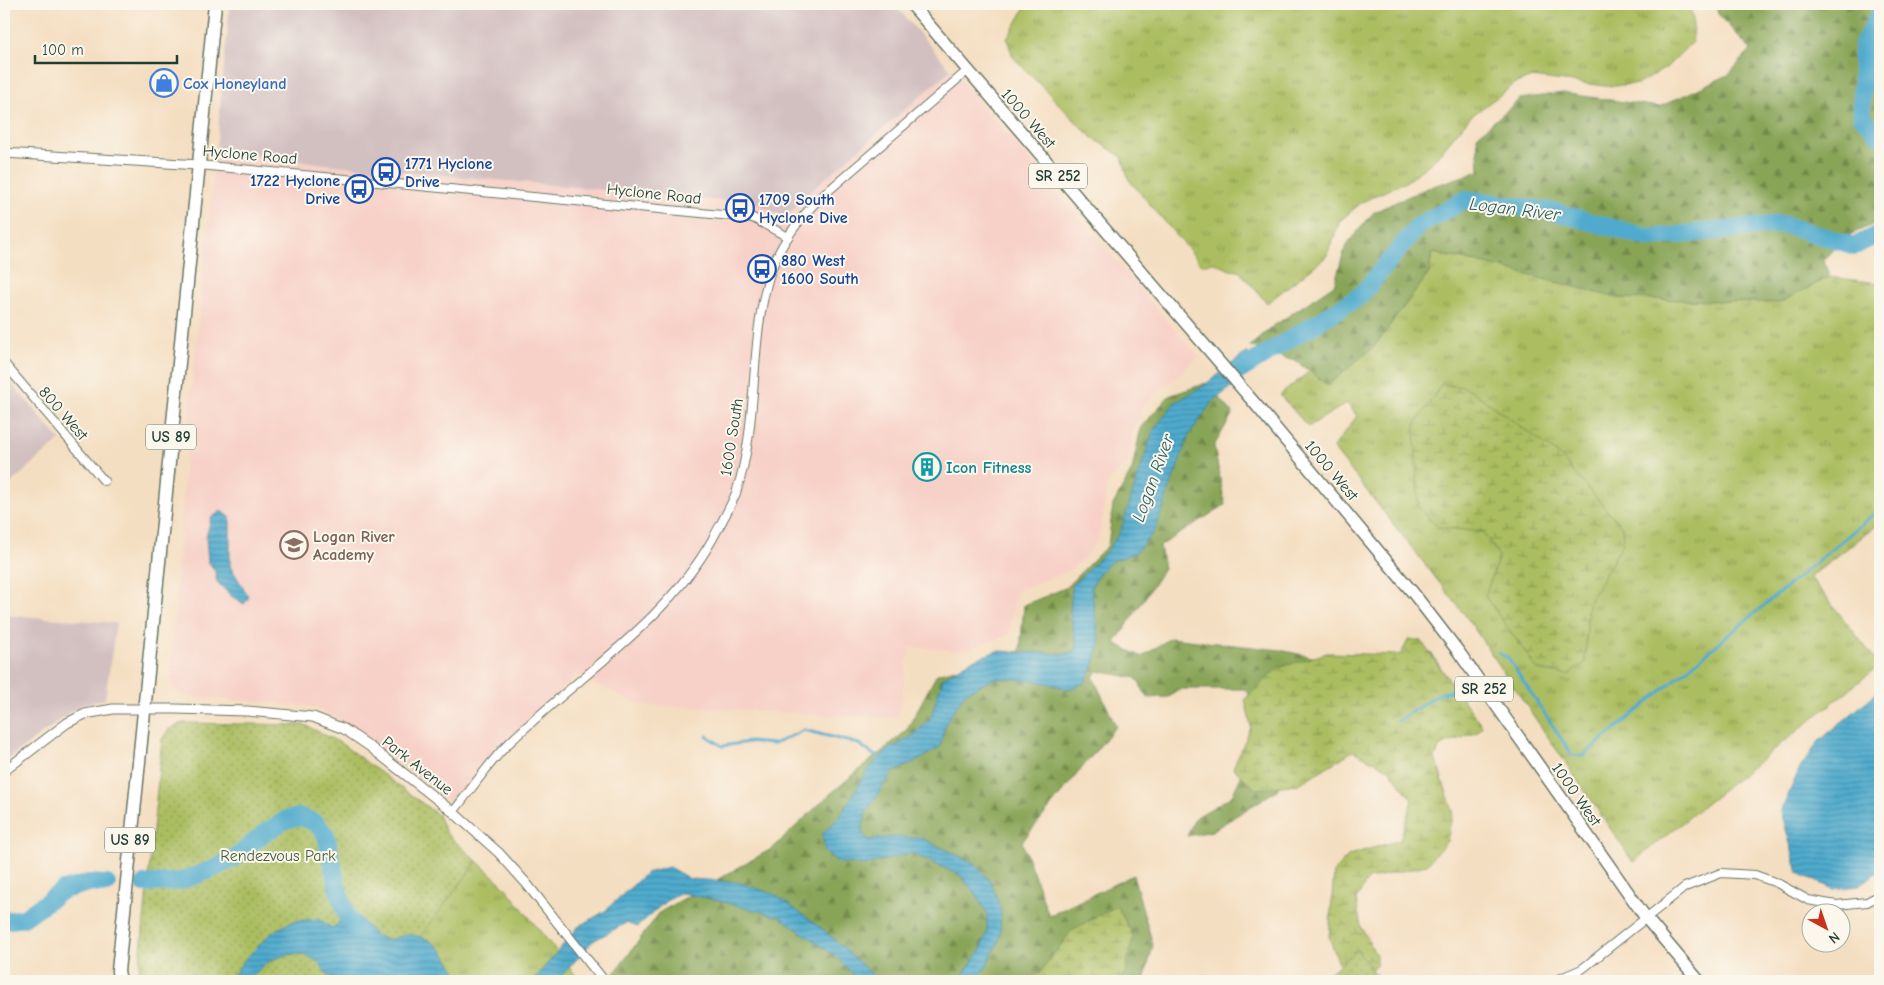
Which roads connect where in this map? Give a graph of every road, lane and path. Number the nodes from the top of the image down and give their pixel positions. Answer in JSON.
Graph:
{"nodes":[{"id":1,"x":214,"y":4,"type":"edge"},
{"id":2,"x":910,"y":4,"type":"edge"},
{"id":3,"x":967,"y":71,"type":"junction"},
{"id":4,"x":4,"y":153,"type":"edge"},
{"id":5,"x":199,"y":165,"type":"junction"},
{"id":6,"x":788,"y":237,"type":"junction"},
{"id":7,"x":4,"y":364,"type":"edge"},
{"id":8,"x":104,"y":481,"type":"dead end"},
{"id":9,"x":143,"y":708,"type":"junction"},
{"id":10,"x":4,"y":772,"type":"edge"},
{"id":11,"x":453,"y":812,"type":"junction"},
{"id":12,"x":1880,"y":895,"type":"edge"},
{"id":13,"x":1646,"y":918,"type":"junction"},
{"id":14,"x":117,"y":978,"type":"edge"},
{"id":15,"x":604,"y":981,"type":"edge"},
{"id":16,"x":1554,"y":981,"type":"edge"},
{"id":17,"x":1699,"y":981,"type":"edge"}],
"edges":[{"from":1,"to":5,"type":"highway","number":"US 89"},
{"from":2,"to":3,"type":"main road","name":"1000 West","number":"SR 252"},
{"from":3,"to":6,"type":"street","name":"1600 South"},
{"from":3,"to":13,"type":"main road","name":"1000 West","number":"SR 252"},
{"from":4,"to":5,"type":"street","name":"Hyclone Road"},
{"from":5,"to":6,"type":"street","name":"Hyclone Road"},
{"from":5,"to":9,"type":"highway","number":"US 89"},
{"from":6,"to":11,"type":"street","name":"1600 South"},
{"from":7,"to":8,"type":"street","name":"800 West"},
{"from":9,"to":10,"type":"street","name":"Park Avenue"},
{"from":9,"to":11,"type":"street","name":"Park Avenue"},
{"from":9,"to":14,"type":"highway","number":"US 89"},
{"from":11,"to":15,"type":"street","name":"Park Avenue"},
{"from":12,"to":13,"type":"street"},
{"from":13,"to":16,"type":"street"},
{"from":13,"to":17,"type":"main road","name":"1000 West","number":"SR 252"}]}
